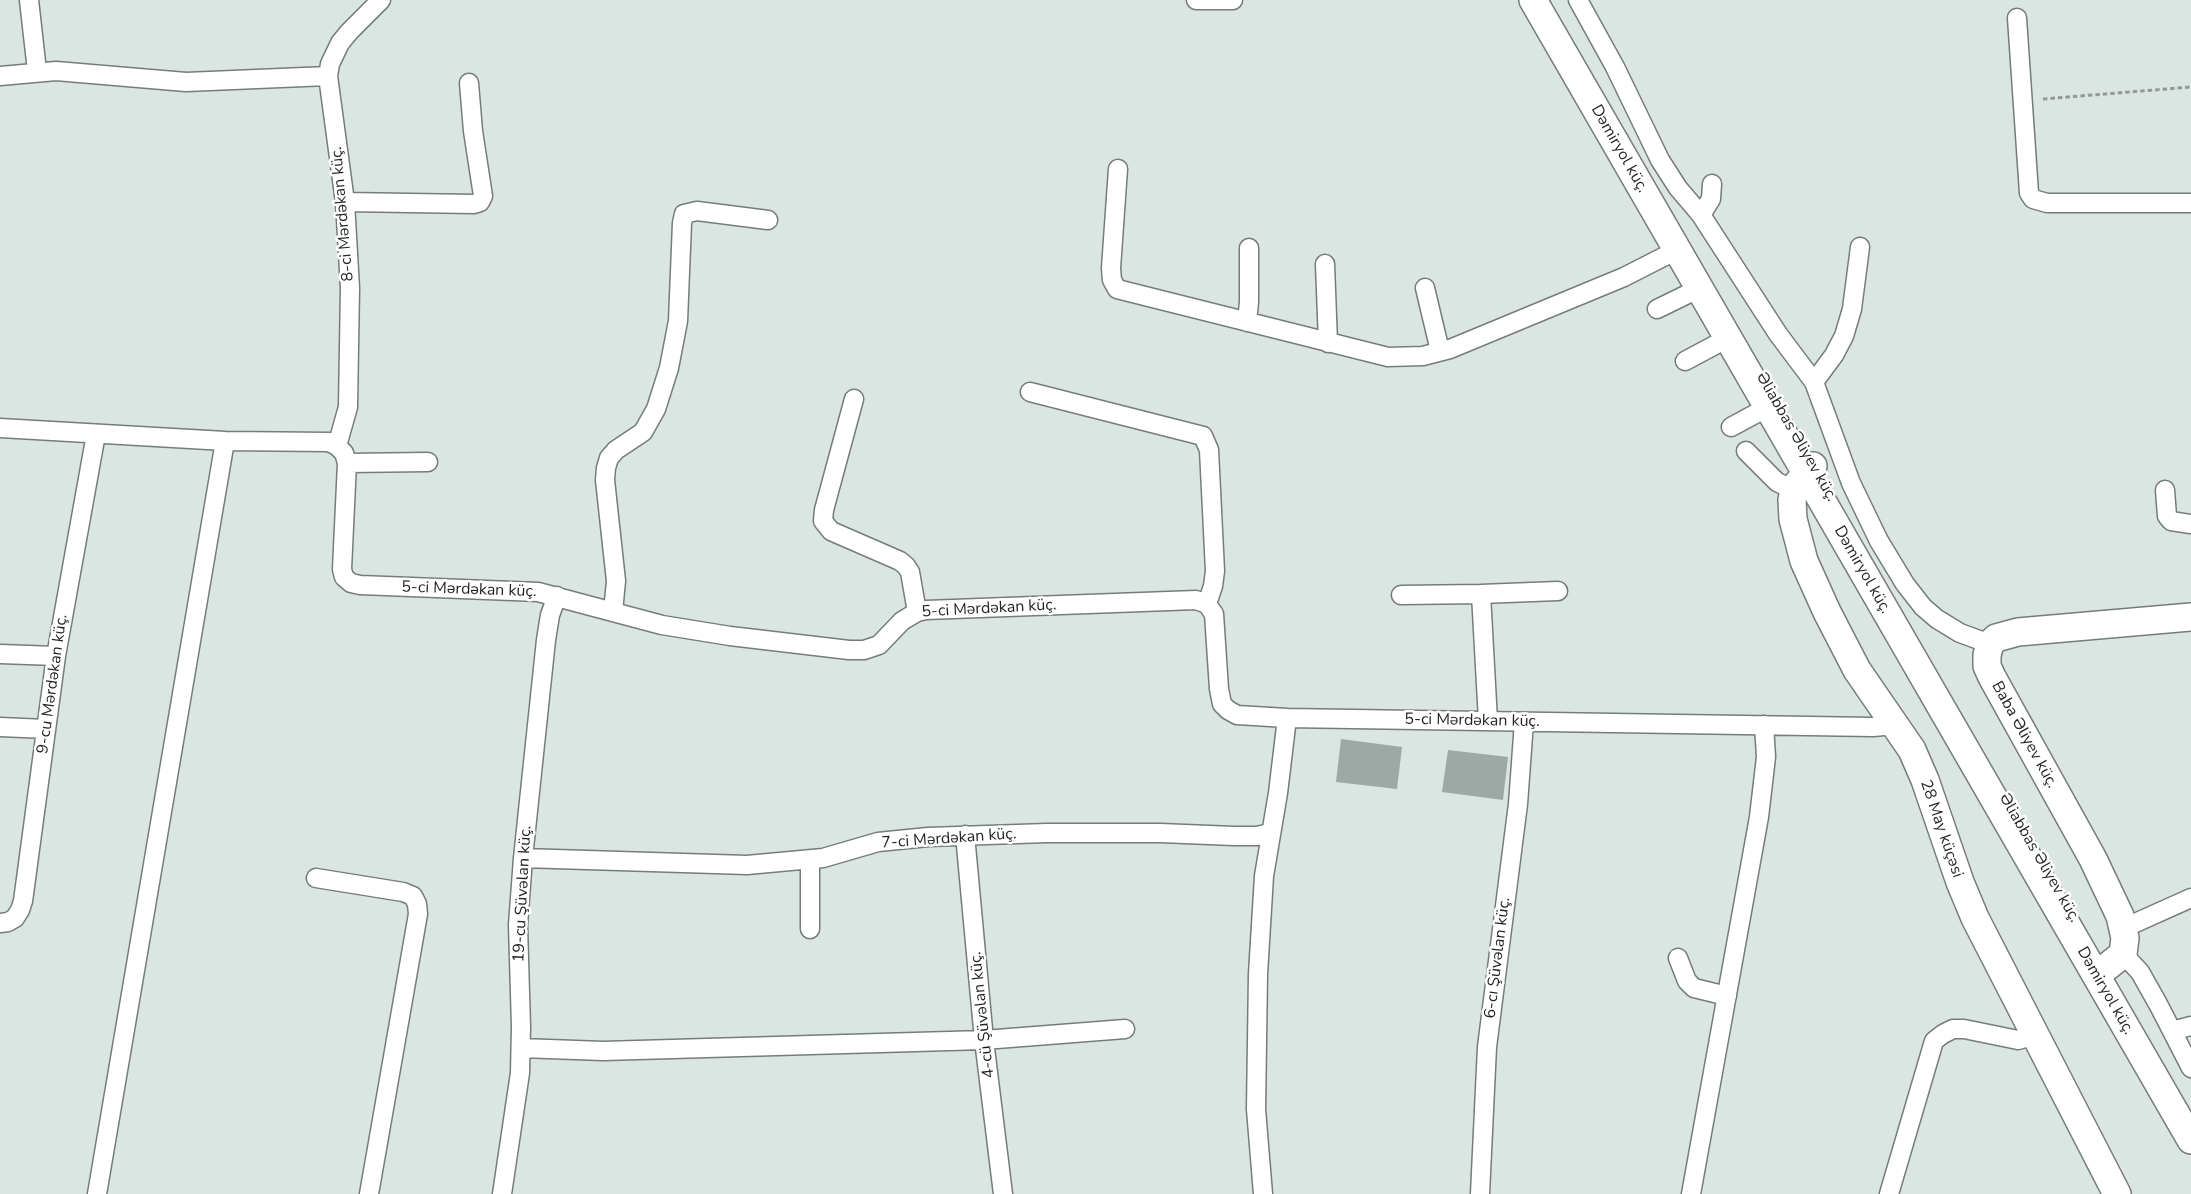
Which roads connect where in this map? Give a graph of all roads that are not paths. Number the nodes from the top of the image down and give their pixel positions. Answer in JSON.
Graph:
{"nodes":[{"id":1,"x":29,"y":0,"type":"edge"},
{"id":2,"x":381,"y":0,"type":"edge"},
{"id":3,"x":1196,"y":0,"type":"edge"},
{"id":4,"x":1233,"y":0,"type":"edge"},
{"id":5,"x":1533,"y":0,"type":"edge"},
{"id":6,"x":1544,"y":0,"type":"edge"},
{"id":7,"x":1578,"y":0,"type":"edge"},
{"id":8,"x":2017,"y":18,"type":"dead end"},
{"id":9,"x":37,"y":71,"type":"junction"},
{"id":10,"x":0,"y":76,"type":"edge"},
{"id":11,"x":328,"y":76,"type":"junction"},
{"id":12,"x":469,"y":83,"type":"dead end"},
{"id":13,"x":1118,"y":169,"type":"dead end"},
{"id":14,"x":1713,"y":184,"type":"dead end"},
{"id":15,"x":345,"y":202,"type":"junction"},
{"id":16,"x":2191,"y":203,"type":"edge"},
{"id":17,"x":1701,"y":215,"type":"junction"},
{"id":18,"x":768,"y":220,"type":"dead end"},
{"id":19,"x":1860,"y":247,"type":"dead end"},
{"id":20,"x":1249,"y":248,"type":"dead end"},
{"id":21,"x":1677,"y":250,"type":"junction"},
{"id":22,"x":1325,"y":264,"type":"dead end"},
{"id":23,"x":1425,"y":288,"type":"dead end"},
{"id":24,"x":1700,"y":288,"type":"junction"},
{"id":25,"x":1657,"y":309,"type":"dead end"},
{"id":26,"x":1247,"y":322,"type":"junction"},
{"id":27,"x":1728,"y":338,"type":"junction"},
{"id":28,"x":1328,"y":343,"type":"junction"},
{"id":29,"x":1440,"y":351,"type":"junction"},
{"id":30,"x":1685,"y":361,"type":"dead end"},
{"id":31,"x":1814,"y":382,"type":"junction"},
{"id":32,"x":1030,"y":392,"type":"dead end"},
{"id":33,"x":854,"y":399,"type":"dead end"},
{"id":34,"x":1768,"y":407,"type":"junction"},
{"id":35,"x":1731,"y":427,"type":"dead end"},
{"id":36,"x":0,"y":428,"type":"edge"},
{"id":37,"x":96,"y":434,"type":"junction"},
{"id":38,"x":225,"y":441,"type":"junction"},
{"id":39,"x":338,"y":446,"type":"junction"},
{"id":40,"x":1746,"y":451,"type":"dead end"},
{"id":41,"x":428,"y":462,"type":"dead end"},
{"id":42,"x":347,"y":463,"type":"junction"},
{"id":43,"x":1804,"y":477,"type":"junction"},
{"id":44,"x":2165,"y":490,"type":"dead end"},
{"id":45,"x":2191,"y":524,"type":"edge"},
{"id":46,"x":1558,"y":591,"type":"dead end"},
{"id":47,"x":1481,"y":594,"type":"junction"},
{"id":48,"x":1401,"y":595,"type":"dead end"},
{"id":49,"x":557,"y":596,"type":"junction"},
{"id":50,"x":1207,"y":604,"type":"junction"},
{"id":51,"x":613,"y":612,"type":"junction"},
{"id":52,"x":917,"y":612,"type":"junction"},
{"id":53,"x":2191,"y":617,"type":"edge"},
{"id":54,"x":1990,"y":644,"type":"junction"},
{"id":55,"x":0,"y":654,"type":"edge"},
{"id":56,"x":56,"y":657,"type":"junction"},
{"id":57,"x":1287,"y":718,"type":"junction"},
{"id":58,"x":1488,"y":721,"type":"junction"},
{"id":59,"x":1524,"y":722,"type":"junction"},
{"id":60,"x":1893,"y":722,"type":"junction"},
{"id":61,"x":1764,"y":724,"type":"junction"},
{"id":62,"x":0,"y":727,"type":"edge"},
{"id":63,"x":46,"y":729,"type":"junction"},
{"id":64,"x":1270,"y":833,"type":"junction"},
{"id":65,"x":965,"y":835,"type":"junction"},
{"id":66,"x":523,"y":858,"type":"junction"},
{"id":67,"x":810,"y":860,"type":"junction"},
{"id":68,"x":316,"y":878,"type":"dead end"},
{"id":69,"x":2191,"y":898,"type":"edge"},
{"id":70,"x":0,"y":923,"type":"edge"},
{"id":71,"x":810,"y":929,"type":"dead end"},
{"id":72,"x":2117,"y":950,"type":"junction"},
{"id":73,"x":1678,"y":958,"type":"dead end"},
{"id":74,"x":1727,"y":996,"type":"junction"},
{"id":75,"x":2191,"y":1026,"type":"edge"},
{"id":76,"x":1125,"y":1029,"type":"dead end"},
{"id":77,"x":2172,"y":1031,"type":"junction"},
{"id":78,"x":2035,"y":1035,"type":"junction"},
{"id":79,"x":984,"y":1040,"type":"junction"},
{"id":80,"x":521,"y":1048,"type":"junction"},
{"id":81,"x":2191,"y":1068,"type":"edge"},
{"id":82,"x":2191,"y":1123,"type":"edge"},
{"id":83,"x":2191,"y":1140,"type":"edge"},
{"id":84,"x":97,"y":1194,"type":"edge"},
{"id":85,"x":369,"y":1194,"type":"edge"},
{"id":86,"x":502,"y":1194,"type":"edge"},
{"id":87,"x":1003,"y":1194,"type":"edge"},
{"id":88,"x":1263,"y":1194,"type":"edge"},
{"id":89,"x":1480,"y":1194,"type":"edge"},
{"id":90,"x":1691,"y":1194,"type":"edge"},
{"id":91,"x":1889,"y":1194,"type":"edge"},
{"id":92,"x":2117,"y":1194,"type":"edge"}],
"edges":[{"from":1,"to":9,"type":"street"},
{"from":2,"to":11,"type":"street","name":"8-ci Mərdəkan küç."},
{"from":3,"to":4,"type":"street"},
{"from":5,"to":21,"type":"main road","name":"Dəmiryol küç."},
{"from":6,"to":43,"type":"main road","name":"Əliabbas Əliyev küç."},
{"from":7,"to":17,"type":"street","name":"Dəmiryol küç."},
{"from":8,"to":16,"type":"street"},
{"from":9,"to":10,"type":"street"},
{"from":9,"to":11,"type":"street"},
{"from":11,"to":15,"type":"street","name":"8-ci Mərdəkan küç."},
{"from":12,"to":15,"type":"street"},
{"from":13,"to":26,"type":"street"},
{"from":14,"to":17,"type":"street"},
{"from":15,"to":39,"type":"street","name":"8-ci Mərdəkan küç."},
{"from":17,"to":31,"type":"street","name":"Dəmiryol küç."},
{"from":18,"to":51,"type":"street"},
{"from":19,"to":31,"type":"street"},
{"from":20,"to":26,"type":"street"},
{"from":21,"to":24,"type":"main road","name":"Dəmiryol küç."},
{"from":21,"to":29,"type":"street"},
{"from":22,"to":28,"type":"street"},
{"from":23,"to":29,"type":"street"},
{"from":24,"to":25,"type":"street"},
{"from":24,"to":27,"type":"main road","name":"Dəmiryol küç."},
{"from":26,"to":28,"type":"street"},
{"from":27,"to":30,"type":"street"},
{"from":27,"to":34,"type":"main road","name":"Dəmiryol küç."},
{"from":28,"to":29,"type":"street"},
{"from":31,"to":54,"type":"street","name":"Dəmiryol küç."},
{"from":32,"to":50,"type":"street"},
{"from":33,"to":52,"type":"street"},
{"from":34,"to":35,"type":"street"},
{"from":34,"to":43,"type":"main road","name":"Dəmiryol küç."},
{"from":36,"to":37,"type":"street"},
{"from":37,"to":38,"type":"street"},
{"from":37,"to":56,"type":"street","name":"9-cu Mərdəkan küç."},
{"from":38,"to":39,"type":"street"},
{"from":38,"to":84,"type":"street"},
{"from":39,"to":42,"type":"street"},
{"from":40,"to":43,"type":"street"},
{"from":41,"to":42,"type":"street"},
{"from":42,"to":49,"type":"street","name":"5-ci Mərdəkan küç."},
{"from":43,"to":60,"type":"main road","name":"28 May küçəsi"},
{"from":43,"to":72,"type":"main road","name":"Əliabbas Əliyev küç."},
{"from":43,"to":83,"type":"main road","name":"Dəmiryol küç."},
{"from":44,"to":45,"type":"street"},
{"from":46,"to":47,"type":"street"},
{"from":47,"to":48,"type":"street"},
{"from":47,"to":58,"type":"street"},
{"from":49,"to":51,"type":"street","name":"5-ci Mərdəkan küç."},
{"from":49,"to":66,"type":"street","name":"19-cu Şüvəlan küç."},
{"from":50,"to":52,"type":"street","name":"5-ci Mərdəkan küç."},
{"from":50,"to":57,"type":"street","name":"5-ci Mərdəkan küç."},
{"from":51,"to":52,"type":"street","name":"5-ci Mərdəkan küç."},
{"from":53,"to":54,"type":"main road"},
{"from":54,"to":72,"type":"main road","name":"Baba Əliyev küç."},
{"from":55,"to":56,"type":"street"},
{"from":56,"to":63,"type":"street","name":"9-cu Mərdəkan küç."},
{"from":57,"to":58,"type":"street","name":"5-ci Mərdəkan küç."},
{"from":57,"to":64,"type":"street"},
{"from":58,"to":59,"type":"street","name":"5-ci Mərdəkan küç."},
{"from":59,"to":61,"type":"street","name":"5-ci Mərdəkan küç."},
{"from":59,"to":89,"type":"street","name":"6-cı Şüvəlan küç."},
{"from":60,"to":61,"type":"street","name":"5-ci Mərdəkan küç."},
{"from":60,"to":78,"type":"main road","name":"28 May küçəsi"},
{"from":61,"to":74,"type":"street"},
{"from":62,"to":63,"type":"street"},
{"from":63,"to":70,"type":"street","name":"9-cu Mərdəkan küç."},
{"from":64,"to":65,"type":"street","name":"7-ci Mərdəkan küç."},
{"from":64,"to":88,"type":"street"},
{"from":65,"to":67,"type":"street","name":"7-ci Mərdəkan küç."},
{"from":65,"to":79,"type":"street","name":"4-cü Şüvəlan küç."},
{"from":66,"to":67,"type":"street","name":"7-ci Mərdəkan küç."},
{"from":66,"to":80,"type":"street","name":"19-cu Şüvəlan küç."},
{"from":67,"to":71,"type":"street"},
{"from":68,"to":85,"type":"street"},
{"from":69,"to":72,"type":"street"},
{"from":72,"to":77,"type":"street"},
{"from":72,"to":82,"type":"main road","name":"Əliabbas Əliyev küç."},
{"from":73,"to":74,"type":"street"},
{"from":74,"to":90,"type":"street"},
{"from":75,"to":77,"type":"street"},
{"from":76,"to":79,"type":"street"},
{"from":77,"to":81,"type":"street"},
{"from":78,"to":91,"type":"street"},
{"from":78,"to":92,"type":"main road","name":"28 May küçəsi"},
{"from":79,"to":80,"type":"street"},
{"from":79,"to":87,"type":"street","name":"4-cü Şüvəlan küç."},
{"from":80,"to":86,"type":"street","name":"19-cu Şüvəlan küç."}]}
